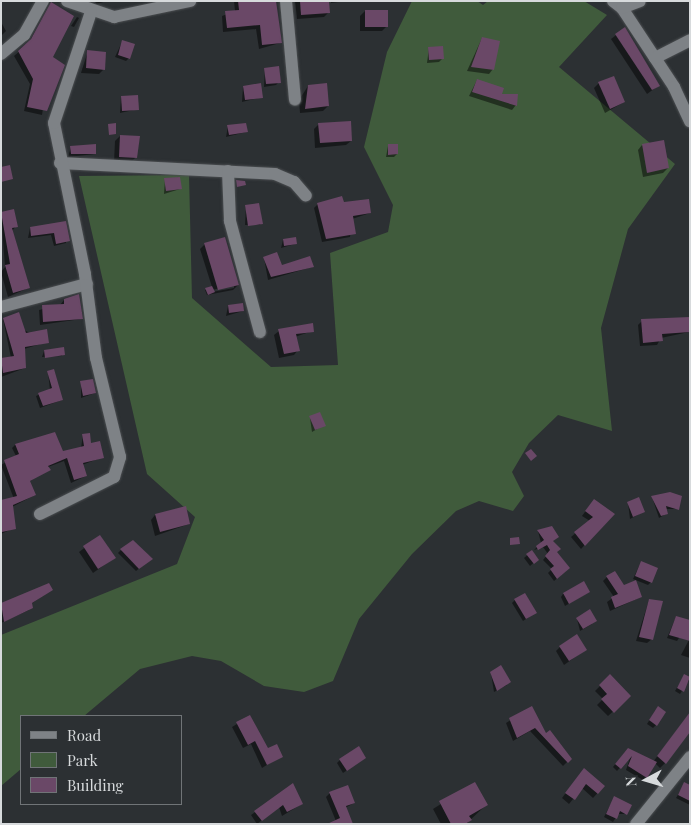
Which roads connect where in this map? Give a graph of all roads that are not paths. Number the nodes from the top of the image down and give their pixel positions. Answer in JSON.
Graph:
{"nodes":[{"id":1,"x":43,"y":1,"type":"edge"},
{"id":2,"x":67,"y":1,"type":"edge"},
{"id":3,"x":190,"y":1,"type":"edge"},
{"id":4,"x":286,"y":1,"type":"edge"},
{"id":5,"x":640,"y":1,"type":"edge"},
{"id":6,"x":618,"y":4,"type":"edge"},
{"id":7,"x":151,"y":7,"type":"edge"},
{"id":8,"x":90,"y":12,"type":"junction"},
{"id":9,"x":690,"y":40,"type":"edge"},
{"id":10,"x":1,"y":54,"type":"edge"},
{"id":11,"x":655,"y":58,"type":"junction"},
{"id":12,"x":295,"y":100,"type":"dead end"},
{"id":13,"x":690,"y":121,"type":"edge"},
{"id":14,"x":60,"y":163,"type":"junction"},
{"id":15,"x":228,"y":171,"type":"junction"},
{"id":16,"x":306,"y":196,"type":"dead end"},
{"id":17,"x":86,"y":284,"type":"junction"},
{"id":18,"x":1,"y":307,"type":"edge"},
{"id":19,"x":260,"y":332,"type":"dead end"},
{"id":20,"x":40,"y":514,"type":"dead end"},
{"id":21,"x":690,"y":757,"type":"edge"},
{"id":22,"x":636,"y":824,"type":"edge"}],
"edges":[{"from":1,"to":10,"type":"street"},
{"from":2,"to":8,"type":"street"},
{"from":3,"to":7,"type":"street"},
{"from":4,"to":12,"type":"street"},
{"from":5,"to":6,"type":"street"},
{"from":6,"to":11,"type":"street"},
{"from":7,"to":8,"type":"street"},
{"from":8,"to":14,"type":"street"},
{"from":9,"to":11,"type":"street"},
{"from":11,"to":13,"type":"street"},
{"from":14,"to":15,"type":"street"},
{"from":14,"to":17,"type":"street"},
{"from":15,"to":16,"type":"street"},
{"from":15,"to":19,"type":"street"},
{"from":17,"to":18,"type":"street"},
{"from":17,"to":20,"type":"street"},
{"from":21,"to":22,"type":"street"}]}
